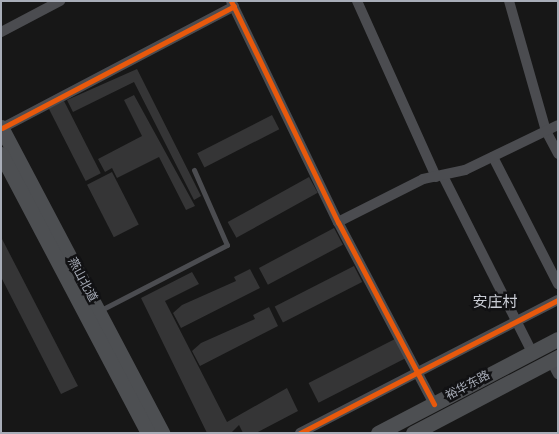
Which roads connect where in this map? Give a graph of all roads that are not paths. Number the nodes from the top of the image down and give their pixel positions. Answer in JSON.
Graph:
{"nodes":[{"id":1,"x":60,"y":1,"type":"edge"},
{"id":2,"x":358,"y":1,"type":"edge"},
{"id":3,"x":509,"y":1,"type":"edge"},
{"id":4,"x":232,"y":4,"type":"edge"},
{"id":5,"x":1,"y":32,"type":"edge"},
{"id":6,"x":558,"y":125,"type":"edge"},
{"id":7,"x":2,"y":128,"type":"edge"},
{"id":8,"x":546,"y":131,"type":"junction"},
{"id":9,"x":1,"y":154,"type":"edge"},
{"id":10,"x":558,"y":154,"type":"edge"},
{"id":11,"x":493,"y":157,"type":"junction"},
{"id":12,"x":194,"y":170,"type":"dead end"},
{"id":13,"x":440,"y":177,"type":"junction"},
{"id":14,"x":338,"y":222,"type":"junction"},
{"id":15,"x":558,"y":284,"type":"edge"},
{"id":16,"x":558,"y":300,"type":"edge"},
{"id":17,"x":98,"y":311,"type":"junction"},
{"id":18,"x":516,"y":321,"type":"junction"},
{"id":19,"x":558,"y":339,"type":"edge"},
{"id":20,"x":532,"y":352,"type":"junction"},
{"id":21,"x":555,"y":364,"type":"edge"},
{"id":22,"x":417,"y":372,"type":"junction"},
{"id":23,"x":434,"y":404,"type":"junction"},
{"id":24,"x":148,"y":433,"type":"edge"},
{"id":25,"x":162,"y":433,"type":"edge"},
{"id":26,"x":300,"y":433,"type":"edge"},
{"id":27,"x":378,"y":433,"type":"edge"},
{"id":28,"x":413,"y":433,"type":"edge"}],
"edges":[{"from":1,"to":5,"type":"street"},
{"from":2,"to":13,"type":"street"},
{"from":3,"to":8,"type":"street"},
{"from":4,"to":7,"type":"street"},
{"from":4,"to":14,"type":"street"},
{"from":6,"to":8,"type":"street"},
{"from":7,"to":17,"type":"main road","name":"燕山北道"},
{"from":8,"to":10,"type":"street"},
{"from":8,"to":11,"type":"street"},
{"from":9,"to":24,"type":"main road","name":"燕山北道"},
{"from":11,"to":13,"type":"street"},
{"from":11,"to":15,"type":"street"},
{"from":12,"to":17,"type":"lane"},
{"from":13,"to":14,"type":"street"},
{"from":13,"to":18,"type":"street"},
{"from":14,"to":22,"type":"street"},
{"from":16,"to":18,"type":"street"},
{"from":17,"to":25,"type":"main road","name":"燕山北道"},
{"from":18,"to":20,"type":"street"},
{"from":18,"to":22,"type":"street"},
{"from":19,"to":20,"type":"main road","name":"裕华东路"},
{"from":20,"to":23,"type":"main road","name":"裕华东路"},
{"from":21,"to":28,"type":"main road","name":"裕华东路"},
{"from":22,"to":23,"type":"street"},
{"from":22,"to":26,"type":"street"},
{"from":23,"to":27,"type":"main road","name":"裕华东路"}]}
